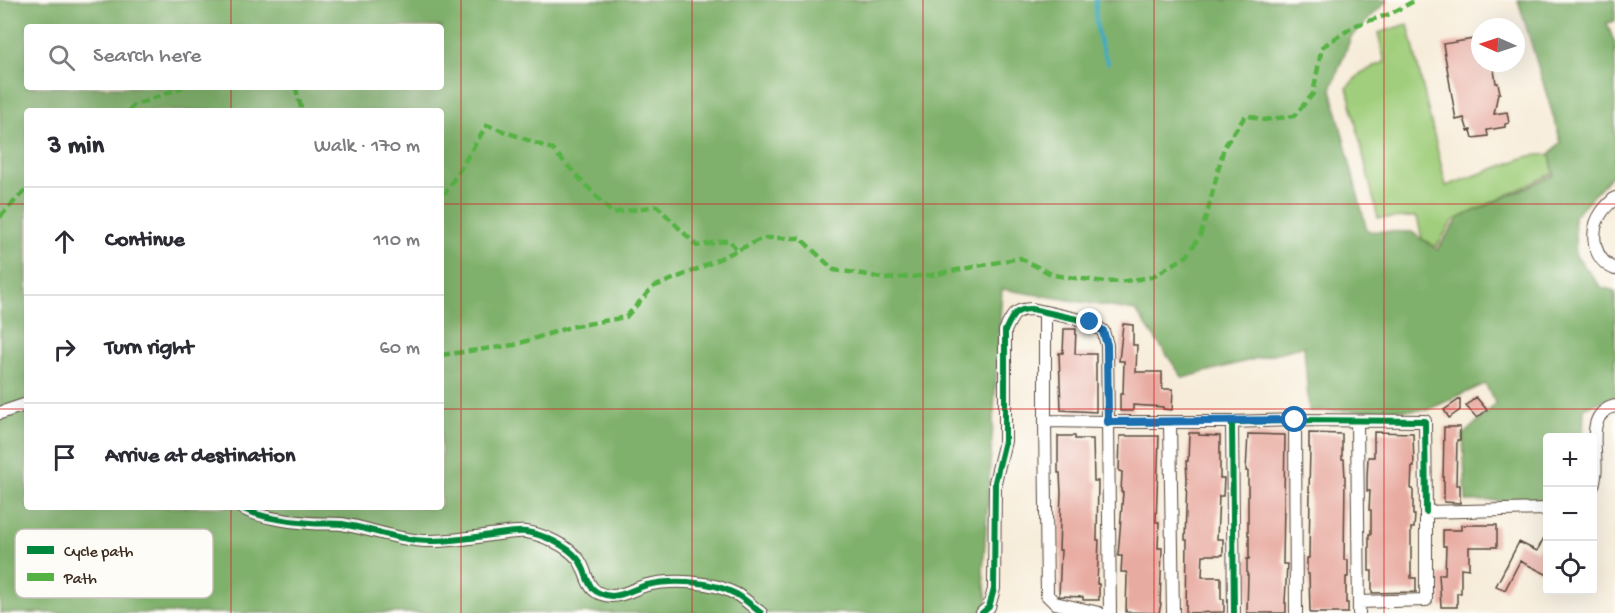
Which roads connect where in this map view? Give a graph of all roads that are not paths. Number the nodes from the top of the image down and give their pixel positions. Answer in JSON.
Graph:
{"nodes":[{"id":1,"x":1615,"y":198,"type":"edge"},
{"id":2,"x":1615,"y":269,"type":"edge"},
{"id":3,"x":1045,"y":312,"type":"junction"},
{"id":4,"x":24,"y":405,"type":"edge"},
{"id":5,"x":1615,"y":406,"type":"edge"},
{"id":6,"x":0,"y":413,"type":"edge"},
{"id":7,"x":1295,"y":420,"type":"junction"},
{"id":8,"x":1045,"y":421,"type":"junction"},
{"id":9,"x":1357,"y":421,"type":"junction"},
{"id":10,"x":1108,"y":422,"type":"junction"},
{"id":11,"x":1170,"y":422,"type":"junction"},
{"id":12,"x":1232,"y":422,"type":"junction"},
{"id":13,"x":1593,"y":487,"type":"edge"},
{"id":14,"x":1543,"y":509,"type":"edge"},
{"id":15,"x":246,"y":510,"type":"edge"},
{"id":16,"x":1426,"y":512,"type":"junction"},
{"id":17,"x":1359,"y":608,"type":"edge"},
{"id":18,"x":987,"y":611,"type":"edge"},
{"id":19,"x":761,"y":613,"type":"edge"},
{"id":20,"x":1099,"y":613,"type":"edge"},
{"id":21,"x":1110,"y":613,"type":"edge"},
{"id":22,"x":1173,"y":613,"type":"edge"},
{"id":23,"x":1234,"y":613,"type":"edge"},
{"id":24,"x":1296,"y":613,"type":"edge"}],
"edges":[{"from":1,"to":2,"type":"street"},
{"from":3,"to":8,"type":"street"},
{"from":3,"to":10,"type":"street"},
{"from":3,"to":18,"type":"street"},
{"from":4,"to":6,"type":"street"},
{"from":5,"to":13,"type":"street"},
{"from":7,"to":9,"type":"street"},
{"from":7,"to":12,"type":"street"},
{"from":7,"to":24,"type":"street"},
{"from":8,"to":10,"type":"street"},
{"from":8,"to":20,"type":"street"},
{"from":9,"to":16,"type":"street"},
{"from":9,"to":17,"type":"street"},
{"from":10,"to":11,"type":"street"},
{"from":10,"to":21,"type":"street"},
{"from":11,"to":12,"type":"street"},
{"from":11,"to":22,"type":"street"},
{"from":12,"to":23,"type":"street"},
{"from":14,"to":16,"type":"street"},
{"from":15,"to":19,"type":"street"},
{"from":16,"to":17,"type":"street"}]}
